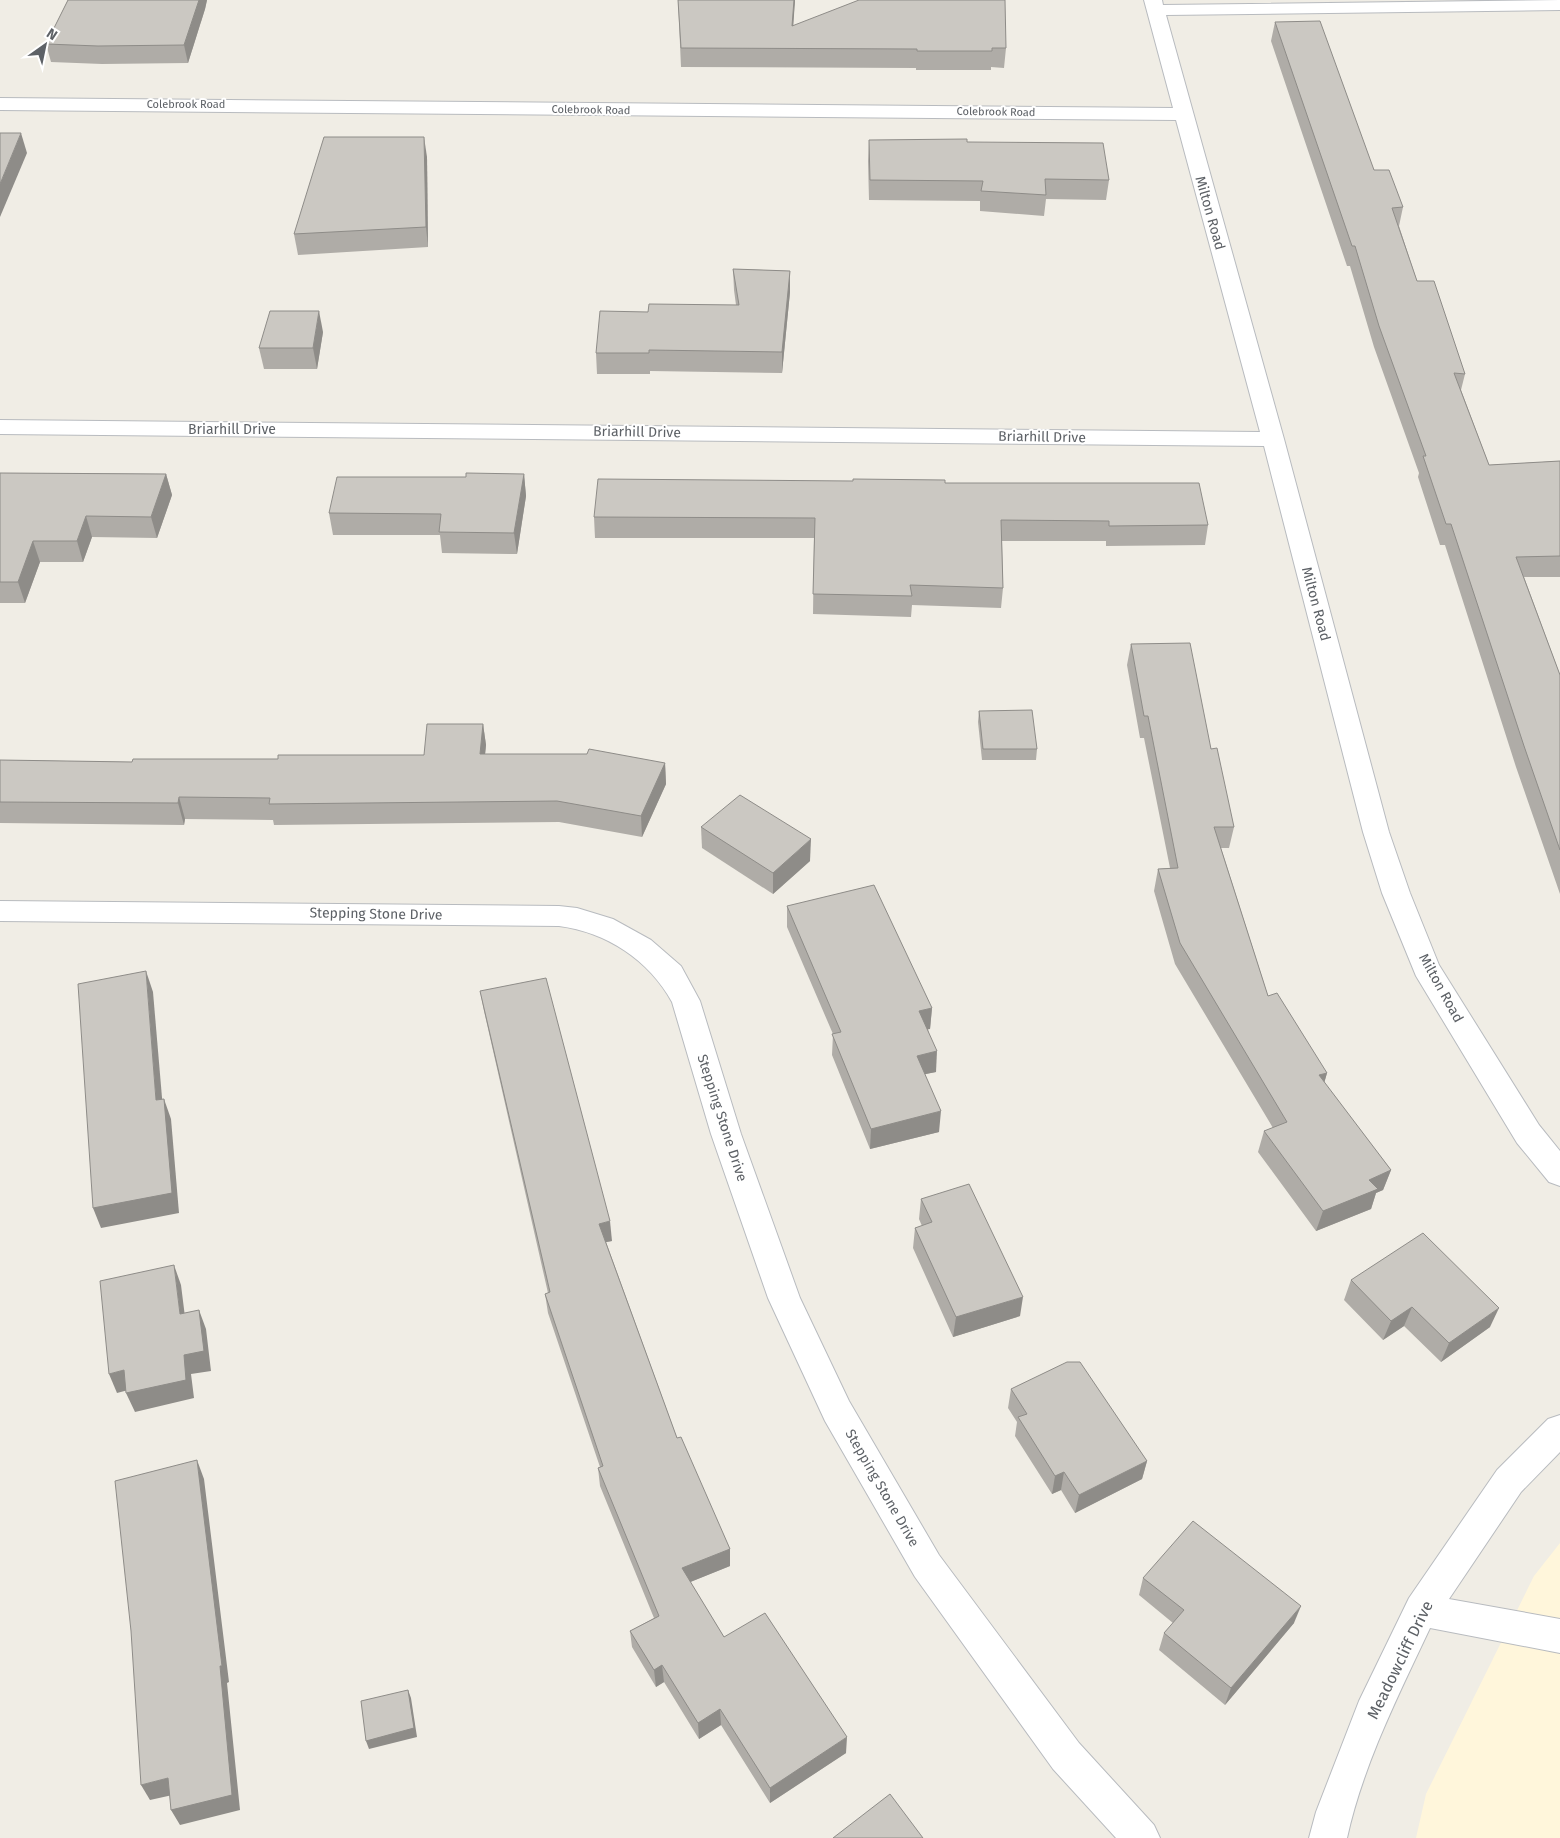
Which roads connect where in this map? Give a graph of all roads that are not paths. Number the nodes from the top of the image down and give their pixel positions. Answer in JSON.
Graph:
{"nodes":[{"id":1,"x":1154,"y":5,"type":"edge"},
{"id":2,"x":1560,"y":5,"type":"edge"},
{"id":3,"x":0,"y":104,"type":"edge"},
{"id":4,"x":1183,"y":114,"type":"junction"},
{"id":5,"x":0,"y":427,"type":"edge"},
{"id":6,"x":1273,"y":439,"type":"junction"},
{"id":7,"x":0,"y":911,"type":"edge"},
{"id":8,"x":1560,"y":1173,"type":"edge"},
{"id":9,"x":1560,"y":1430,"type":"edge"},
{"id":10,"x":1421,"y":1610,"type":"junction"},
{"id":11,"x":1560,"y":1636,"type":"edge"},
{"id":12,"x":1141,"y":1838,"type":"edge"},
{"id":13,"x":1328,"y":1838,"type":"edge"}],
"edges":[{"from":1,"to":2,"type":"street"},
{"from":1,"to":4,"type":"street","name":"Milton Road"},
{"from":3,"to":4,"type":"street","name":"Colebrook Road"},
{"from":4,"to":6,"type":"street","name":"Milton Road"},
{"from":5,"to":6,"type":"street","name":"Briarhill Drive"},
{"from":6,"to":8,"type":"street","name":"Milton Road"},
{"from":7,"to":12,"type":"street","name":"Stepping Stone Drive"},
{"from":9,"to":10,"type":"street","name":"Meadowcliff Drive"},
{"from":10,"to":11,"type":"street"},
{"from":10,"to":13,"type":"street","name":"Meadowcliff Drive"}]}
